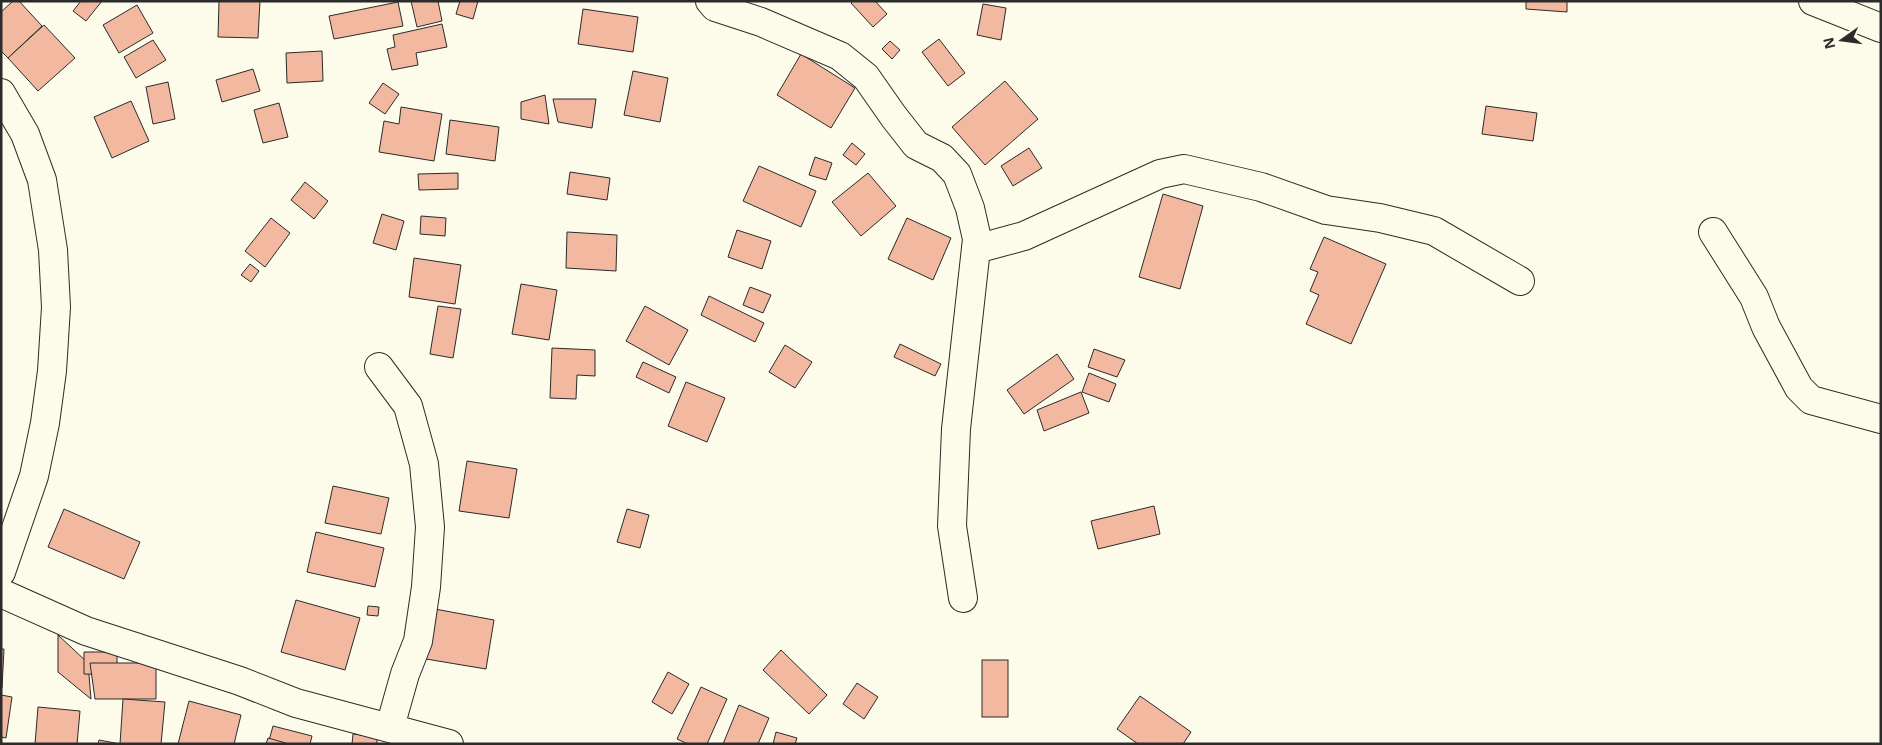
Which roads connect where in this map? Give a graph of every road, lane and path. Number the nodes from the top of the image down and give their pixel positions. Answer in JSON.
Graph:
{"nodes":[{"id":1,"x":710,"y":1,"type":"edge"},
{"id":2,"x":1813,"y":1,"type":"edge"},
{"id":3,"x":1881,"y":28,"type":"edge"},
{"id":4,"x":1,"y":93,"type":"edge"},
{"id":5,"x":1713,"y":232,"type":"dead end"},
{"id":6,"x":976,"y":249,"type":"junction"},
{"id":7,"x":1520,"y":281,"type":"dead end"},
{"id":8,"x":379,"y":367,"type":"dead end"},
{"id":9,"x":1881,"y":419,"type":"edge"},
{"id":10,"x":1,"y":572,"type":"edge"},
{"id":11,"x":1,"y":593,"type":"edge"},
{"id":12,"x":963,"y":598,"type":"dead end"},
{"id":13,"x":390,"y":727,"type":"junction"},
{"id":14,"x":449,"y":744,"type":"edge"}],
"edges":[{"from":1,"to":6,"type":"street"},
{"from":2,"to":3,"type":"street"},
{"from":4,"to":10,"type":"street"},
{"from":5,"to":9,"type":"street"},
{"from":6,"to":7,"type":"street"},
{"from":6,"to":12,"type":"street"},
{"from":8,"to":13,"type":"street"},
{"from":11,"to":13,"type":"street"},
{"from":13,"to":14,"type":"street"}]}
